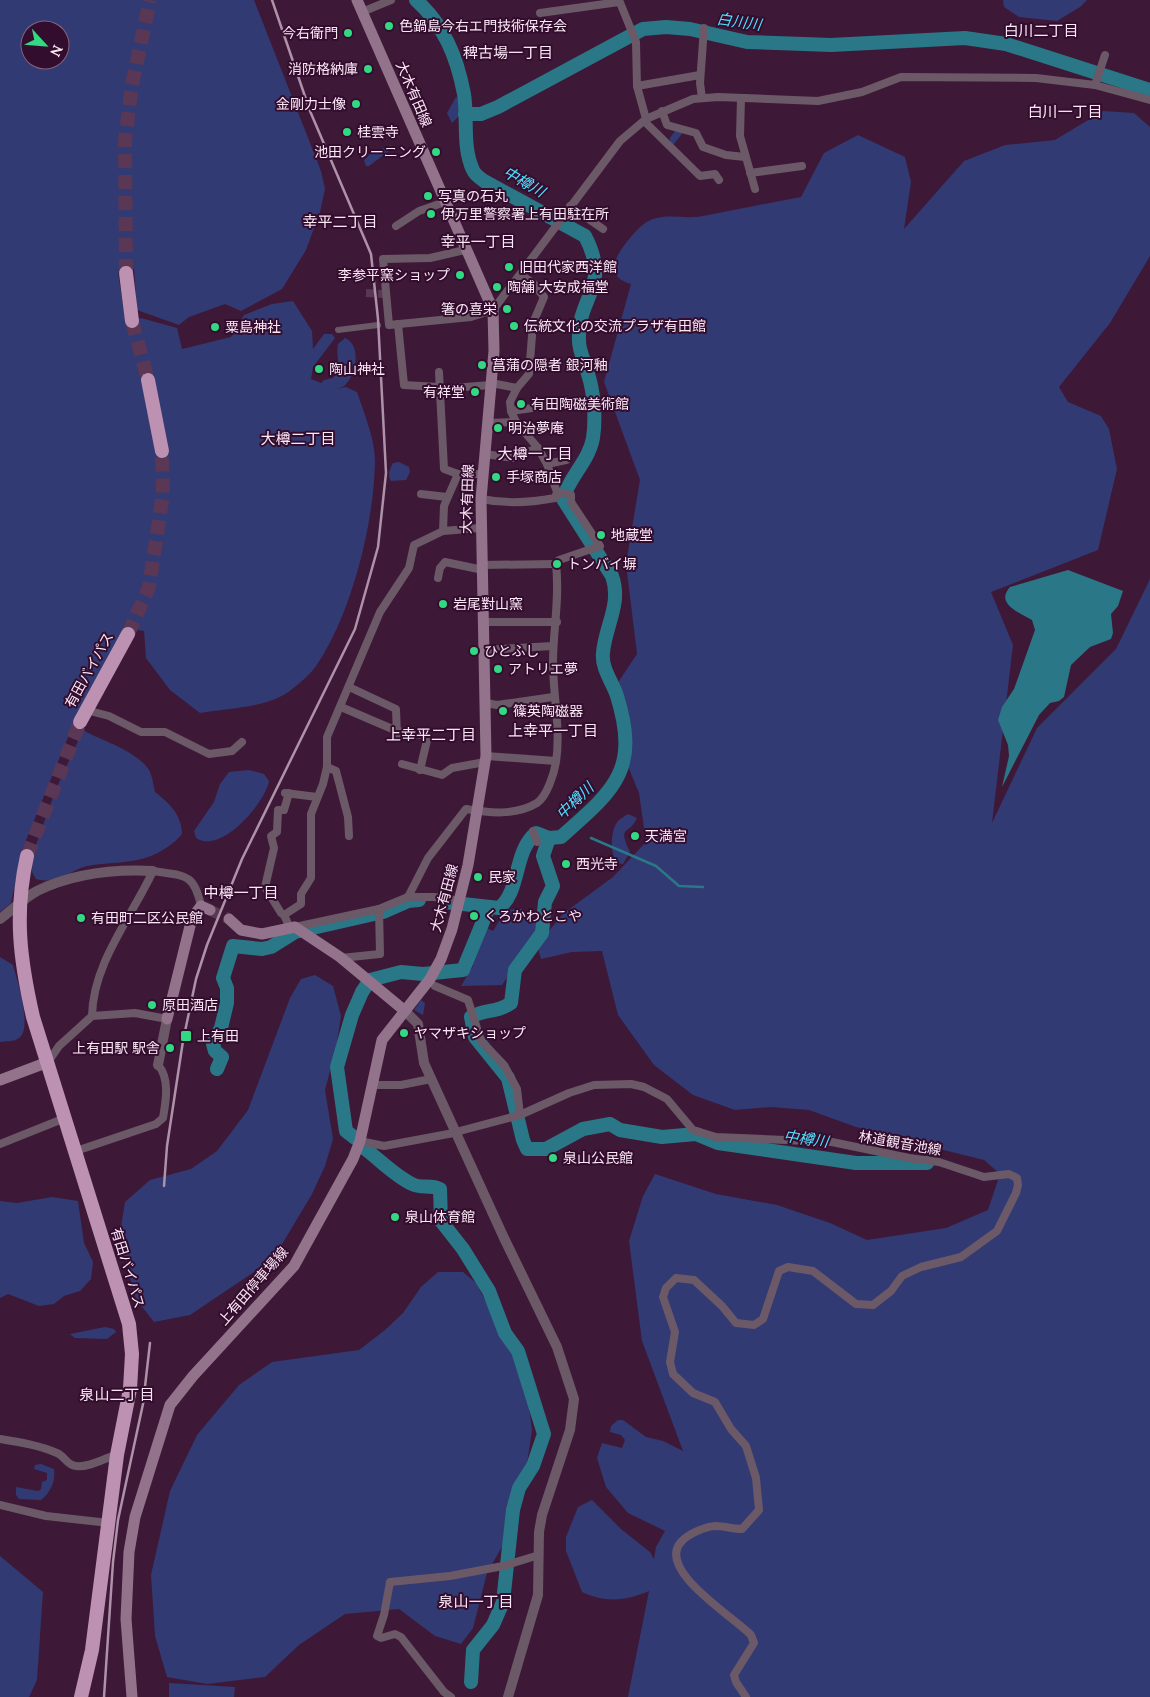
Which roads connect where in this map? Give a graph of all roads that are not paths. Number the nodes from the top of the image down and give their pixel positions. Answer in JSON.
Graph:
{"nodes":[{"id":1,"x":356,"y":0,"type":"edge"},
{"id":2,"x":391,"y":0,"type":"edge"},
{"id":3,"x":619,"y":1,"type":"edge"},
{"id":4,"x":362,"y":12,"type":"junction"},
{"id":5,"x":540,"y":13,"type":"dead end"},
{"id":6,"x":704,"y":28,"type":"dead end"},
{"id":7,"x":1105,"y":55,"type":"dead end"},
{"id":8,"x":700,"y":75,"type":"junction"},
{"id":9,"x":1095,"y":82,"type":"junction"},
{"id":10,"x":637,"y":86,"type":"junction"},
{"id":11,"x":702,"y":98,"type":"junction"},
{"id":12,"x":740,"y":98,"type":"junction"},
{"id":13,"x":1150,"y":100,"type":"edge"},
{"id":14,"x":662,"y":111,"type":"junction"},
{"id":15,"x":645,"y":120,"type":"junction"},
{"id":16,"x":744,"y":157,"type":"junction"},
{"id":17,"x":802,"y":166,"type":"dead end"},
{"id":18,"x":750,"y":173,"type":"junction"},
{"id":19,"x":719,"y":180,"type":"dead end"},
{"id":20,"x":755,"y":189,"type":"dead end"},
{"id":21,"x":445,"y":202,"type":"junction"},
{"id":22,"x":570,"y":206,"type":"junction"},
{"id":23,"x":396,"y":226,"type":"dead end"},
{"id":24,"x":603,"y":229,"type":"dead end"},
{"id":25,"x":465,"y":250,"type":"junction"},
{"id":26,"x":126,"y":273,"type":"tunnel mouth"},
{"id":27,"x":521,"y":274,"type":"junction"},
{"id":28,"x":493,"y":310,"type":"junction"},
{"id":29,"x":132,"y":321,"type":"tunnel mouth"},
{"id":30,"x":398,"y":324,"type":"junction"},
{"id":31,"x":384,"y":325,"type":"junction"},
{"id":32,"x":338,"y":330,"type":"dead end"},
{"id":33,"x":439,"y":372,"type":"dead end"},
{"id":34,"x":148,"y":380,"type":"tunnel mouth"},
{"id":35,"x":491,"y":384,"type":"junction"},
{"id":36,"x":439,"y":388,"type":"junction"},
{"id":37,"x":517,"y":388,"type":"junction"},
{"id":38,"x":590,"y":408,"type":"dead end"},
{"id":39,"x":511,"y":411,"type":"junction"},
{"id":40,"x":516,"y":422,"type":"junction"},
{"id":41,"x":487,"y":423,"type":"junction"},
{"id":42,"x":538,"y":448,"type":"junction"},
{"id":43,"x":162,"y":451,"type":"tunnel mouth"},
{"id":44,"x":484,"y":454,"type":"junction"},
{"id":45,"x":566,"y":460,"type":"dead end"},
{"id":46,"x":548,"y":464,"type":"junction"},
{"id":47,"x":458,"y":474,"type":"junction"},
{"id":48,"x":482,"y":474,"type":"junction"},
{"id":49,"x":562,"y":493,"type":"junction"},
{"id":50,"x":421,"y":494,"type":"dead end"},
{"id":51,"x":447,"y":497,"type":"junction"},
{"id":52,"x":481,"y":499,"type":"junction"},
{"id":53,"x":480,"y":528,"type":"junction"},
{"id":54,"x":442,"y":531,"type":"junction"},
{"id":55,"x":556,"y":564,"type":"junction"},
{"id":56,"x":482,"y":568,"type":"junction"},
{"id":57,"x":438,"y":578,"type":"dead end"},
{"id":58,"x":483,"y":622,"type":"junction"},
{"id":59,"x":557,"y":622,"type":"junction"},
{"id":60,"x":128,"y":634,"type":"tunnel mouth"},
{"id":61,"x":553,"y":646,"type":"junction"},
{"id":62,"x":484,"y":650,"type":"junction"},
{"id":63,"x":349,"y":687,"type":"junction"},
{"id":64,"x":553,"y":697,"type":"junction"},
{"id":65,"x":486,"y":704,"type":"junction"},
{"id":66,"x":341,"y":707,"type":"junction"},
{"id":67,"x":83,"y":716,"type":"joint"},
{"id":68,"x":397,"y":734,"type":"junction"},
{"id":69,"x":242,"y":742,"type":"dead end"},
{"id":70,"x":486,"y":759,"type":"junction"},
{"id":71,"x":556,"y":761,"type":"junction"},
{"id":72,"x":402,"y":764,"type":"dead end"},
{"id":73,"x":327,"y":767,"type":"junction"},
{"id":74,"x":420,"y":770,"type":"junction"},
{"id":75,"x":317,"y":797,"type":"junction"},
{"id":76,"x":478,"y":811,"type":"junction"},
{"id":77,"x":533,"y":831,"type":"dead end"},
{"id":78,"x":349,"y":836,"type":"dead end"},
{"id":79,"x":537,"y":842,"type":"dead end"},
{"id":80,"x":27,"y":856,"type":"tunnel mouth"},
{"id":81,"x":153,"y":871,"type":"junction"},
{"id":82,"x":408,"y":897,"type":"junction"},
{"id":83,"x":460,"y":901,"type":"junction"},
{"id":84,"x":205,"y":908,"type":"joint"},
{"id":85,"x":379,"y":912,"type":"junction"},
{"id":86,"x":284,"y":914,"type":"junction"},
{"id":87,"x":0,"y":919,"type":"edge"},
{"id":88,"x":229,"y":919,"type":"tunnel mouth"},
{"id":89,"x":293,"y":928,"type":"junction"},
{"id":90,"x":341,"y":958,"type":"junction"},
{"id":91,"x":435,"y":986,"type":"dead end"},
{"id":92,"x":405,"y":1011,"type":"junction"},
{"id":93,"x":92,"y":1016,"type":"junction"},
{"id":94,"x":167,"y":1019,"type":"junction"},
{"id":95,"x":48,"y":1062,"type":"junction"},
{"id":96,"x":158,"y":1065,"type":"joint"},
{"id":97,"x":431,"y":1079,"type":"junction"},
{"id":98,"x":0,"y":1080,"type":"edge"},
{"id":99,"x":372,"y":1085,"type":"junction"},
{"id":100,"x":520,"y":1115,"type":"junction"},
{"id":101,"x":65,"y":1118,"type":"junction"},
{"id":102,"x":456,"y":1132,"type":"junction"},
{"id":103,"x":360,"y":1141,"type":"junction"},
{"id":104,"x":0,"y":1144,"type":"edge"},
{"id":105,"x":76,"y":1151,"type":"junction"},
{"id":106,"x":0,"y":1439,"type":"edge"},
{"id":107,"x":117,"y":1455,"type":"junction"},
{"id":108,"x":0,"y":1505,"type":"edge"},
{"id":109,"x":109,"y":1523,"type":"junction"},
{"id":110,"x":539,"y":1555,"type":"junction"},
{"id":111,"x":81,"y":1697,"type":"edge"},
{"id":112,"x":132,"y":1697,"type":"edge"},
{"id":113,"x":451,"y":1697,"type":"edge"},
{"id":114,"x":508,"y":1697,"type":"edge"},
{"id":115,"x":746,"y":1697,"type":"edge"}],
"edges":[{"from":1,"to":4,"type":"main road","name":"大木有田線"},
{"from":2,"to":4,"type":"street"},
{"from":3,"to":5,"type":"street"},
{"from":3,"to":10,"type":"street"},
{"from":4,"to":21,"type":"main road","name":"大木有田線"},
{"from":6,"to":8,"type":"street"},
{"from":7,"to":9,"type":"street"},
{"from":8,"to":10,"type":"street"},
{"from":8,"to":11,"type":"street"},
{"from":9,"to":12,"type":"street"},
{"from":9,"to":13,"type":"street"},
{"from":10,"to":15,"type":"street"},
{"from":11,"to":12,"type":"street"},
{"from":11,"to":14,"type":"street"},
{"from":12,"to":16,"type":"street"},
{"from":14,"to":15,"type":"street"},
{"from":14,"to":16,"type":"street"},
{"from":15,"to":19,"type":"street"},
{"from":15,"to":22,"type":"street"},
{"from":16,"to":18,"type":"street"},
{"from":17,"to":18,"type":"street"},
{"from":18,"to":20,"type":"street"},
{"from":21,"to":23,"type":"street"},
{"from":21,"to":25,"type":"main road","name":"大木有田線"},
{"from":22,"to":24,"type":"street"},
{"from":22,"to":27,"type":"street"},
{"from":25,"to":28,"type":"main road","name":"大木有田線"},
{"from":25,"to":31,"type":"street"},
{"from":26,"to":29,"type":"highway"},
{"from":27,"to":28,"type":"street"},
{"from":27,"to":37,"type":"street"},
{"from":28,"to":30,"type":"street"},
{"from":28,"to":35,"type":"main road","name":"大木有田線"},
{"from":30,"to":31,"type":"street"},
{"from":30,"to":36,"type":"street"},
{"from":31,"to":32,"type":"street"},
{"from":33,"to":36,"type":"street"},
{"from":34,"to":43,"type":"highway"},
{"from":35,"to":36,"type":"street"},
{"from":35,"to":37,"type":"street"},
{"from":35,"to":41,"type":"main road","name":"大木有田線"},
{"from":36,"to":47,"type":"street"},
{"from":37,"to":39,"type":"street"},
{"from":38,"to":39,"type":"street"},
{"from":39,"to":40,"type":"street"},
{"from":40,"to":41,"type":"street"},
{"from":40,"to":42,"type":"street"},
{"from":41,"to":44,"type":"main road","name":"大木有田線"},
{"from":42,"to":44,"type":"street"},
{"from":42,"to":46,"type":"street"},
{"from":44,"to":48,"type":"main road","name":"大木有田線"},
{"from":45,"to":46,"type":"street"},
{"from":46,"to":49,"type":"street"},
{"from":47,"to":48,"type":"street"},
{"from":47,"to":51,"type":"street"},
{"from":48,"to":52,"type":"main road","name":"大木有田線"},
{"from":49,"to":52,"type":"street"},
{"from":49,"to":55,"type":"street"},
{"from":50,"to":51,"type":"street"},
{"from":51,"to":54,"type":"street"},
{"from":52,"to":53,"type":"main road","name":"大木有田線"},
{"from":53,"to":54,"type":"street"},
{"from":53,"to":56,"type":"main road","name":"大木有田線"},
{"from":54,"to":63,"type":"street"},
{"from":55,"to":56,"type":"street"},
{"from":55,"to":59,"type":"street"},
{"from":56,"to":57,"type":"street"},
{"from":56,"to":58,"type":"main road","name":"大木有田線"},
{"from":58,"to":59,"type":"street"},
{"from":58,"to":62,"type":"main road","name":"大木有田線"},
{"from":59,"to":61,"type":"street"},
{"from":60,"to":67,"type":"highway","name":"有田バイパス"},
{"from":61,"to":62,"type":"street"},
{"from":61,"to":64,"type":"street"},
{"from":62,"to":65,"type":"main road","name":"大木有田線"},
{"from":63,"to":66,"type":"street"},
{"from":63,"to":68,"type":"street"},
{"from":64,"to":65,"type":"street"},
{"from":64,"to":71,"type":"street"},
{"from":65,"to":70,"type":"main road","name":"大木有田線"},
{"from":66,"to":68,"type":"street"},
{"from":66,"to":73,"type":"street"},
{"from":67,"to":69,"type":"street"},
{"from":68,"to":74,"type":"street"},
{"from":70,"to":71,"type":"street"},
{"from":70,"to":74,"type":"street"},
{"from":70,"to":76,"type":"main road","name":"大木有田線"},
{"from":71,"to":76,"type":"street"},
{"from":72,"to":74,"type":"street"},
{"from":73,"to":75,"type":"street"},
{"from":73,"to":78,"type":"street"},
{"from":75,"to":86,"type":"street"},
{"from":75,"to":86,"type":"street"},
{"from":76,"to":82,"type":"street"},
{"from":76,"to":83,"type":"main road","name":"大木有田線"},
{"from":77,"to":79,"type":"street"},
{"from":80,"to":95,"type":"highway","name":"有田バイパス"},
{"from":81,"to":84,"type":"street"},
{"from":81,"to":87,"type":"street"},
{"from":81,"to":93,"type":"street"},
{"from":82,"to":83,"type":"street"},
{"from":82,"to":85,"type":"street"},
{"from":83,"to":92,"type":"main road","name":"大木有田線"},
{"from":84,"to":94,"type":"main road"},
{"from":85,"to":89,"type":"street"},
{"from":85,"to":90,"type":"street"},
{"from":86,"to":89,"type":"street"},
{"from":88,"to":89,"type":"main road"},
{"from":89,"to":90,"type":"main road"},
{"from":90,"to":92,"type":"main road"},
{"from":91,"to":100,"type":"street"},
{"from":92,"to":97,"type":"street"},
{"from":92,"to":99,"type":"main road","name":"上有田停車場線"},
{"from":93,"to":94,"type":"street"},
{"from":93,"to":95,"type":"street"},
{"from":94,"to":96,"type":"street"},
{"from":95,"to":98,"type":"main road"},
{"from":95,"to":101,"type":"highway","name":"有田バイパス"},
{"from":96,"to":105,"type":"street"},
{"from":97,"to":99,"type":"street"},
{"from":97,"to":102,"type":"street"},
{"from":99,"to":103,"type":"main road","name":"上有田停車場線"},
{"from":100,"to":102,"type":"street","name":"林道観音池線"},
{"from":100,"to":102,"type":"street"},
{"from":100,"to":115,"type":"street","name":"林道観音池線"},
{"from":101,"to":104,"type":"street"},
{"from":101,"to":105,"type":"highway","name":"有田バイパス"},
{"from":102,"to":103,"type":"street"},
{"from":102,"to":110,"type":"street"},
{"from":103,"to":112,"type":"main road","name":"上有田停車場線"},
{"from":105,"to":107,"type":"highway","name":"有田バイパス"},
{"from":106,"to":107,"type":"street"},
{"from":107,"to":109,"type":"highway","name":"有田バイパス"},
{"from":108,"to":109,"type":"street"},
{"from":109,"to":111,"type":"highway","name":"有田バイパス"},
{"from":110,"to":113,"type":"street"},
{"from":110,"to":114,"type":"street"}]}
